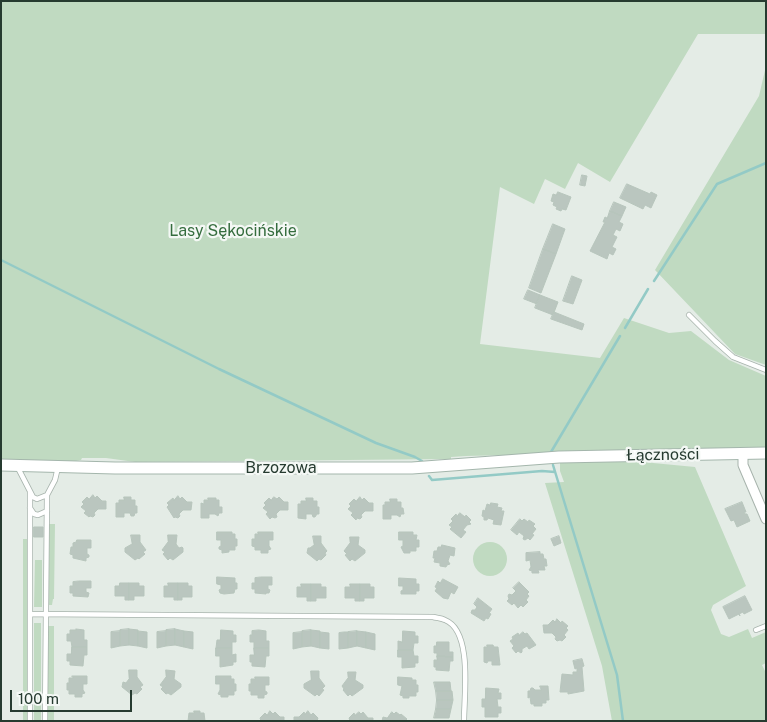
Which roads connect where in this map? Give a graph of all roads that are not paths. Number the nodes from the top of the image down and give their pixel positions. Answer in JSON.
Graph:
{"nodes":[{"id":1,"x":690,"y":315,"type":"dead end"},
{"id":2,"x":766,"y":370,"type":"edge"},
{"id":3,"x":743,"y":453,"type":"junction"},
{"id":4,"x":766,"y":453,"type":"edge"},
{"id":5,"x":560,"y":457,"type":"joint"},
{"id":6,"x":1,"y":465,"type":"edge"},
{"id":7,"x":16,"y":465,"type":"junction"},
{"id":8,"x":58,"y":467,"type":"junction"},
{"id":9,"x":30,"y":492,"type":"junction"},
{"id":10,"x":47,"y":495,"type":"junction"},
{"id":11,"x":30,"y":507,"type":"junction"},
{"id":12,"x":47,"y":511,"type":"junction"},
{"id":13,"x":766,"y":519,"type":"edge"},
{"id":14,"x":30,"y":614,"type":"junction"},
{"id":15,"x":45,"y":614,"type":"junction"},
{"id":16,"x":766,"y":626,"type":"edge"},
{"id":17,"x":756,"y":630,"type":"dead end"},
{"id":18,"x":30,"y":721,"type":"edge"},
{"id":19,"x":45,"y":721,"type":"edge"},
{"id":20,"x":464,"y":721,"type":"edge"}],
"edges":[{"from":1,"to":2,"type":"lane"},
{"from":3,"to":4,"type":"street","name":"Łączności"},
{"from":3,"to":5,"type":"street","name":"Łączności"},
{"from":3,"to":13,"type":"street"},
{"from":5,"to":8,"type":"street","name":"Brzozowa"},
{"from":6,"to":7,"type":"street","name":"Brzozowa"},
{"from":7,"to":8,"type":"street","name":"Brzozowa"},
{"from":7,"to":9,"type":"lane"},
{"from":8,"to":10,"type":"lane"},
{"from":9,"to":10,"type":"lane"},
{"from":9,"to":11,"type":"lane"},
{"from":10,"to":12,"type":"lane"},
{"from":11,"to":12,"type":"lane"},
{"from":11,"to":14,"type":"lane"},
{"from":12,"to":15,"type":"lane"},
{"from":14,"to":15,"type":"lane"},
{"from":14,"to":18,"type":"lane"},
{"from":15,"to":19,"type":"lane"},
{"from":15,"to":20,"type":"lane"},
{"from":16,"to":17,"type":"lane"}]}
